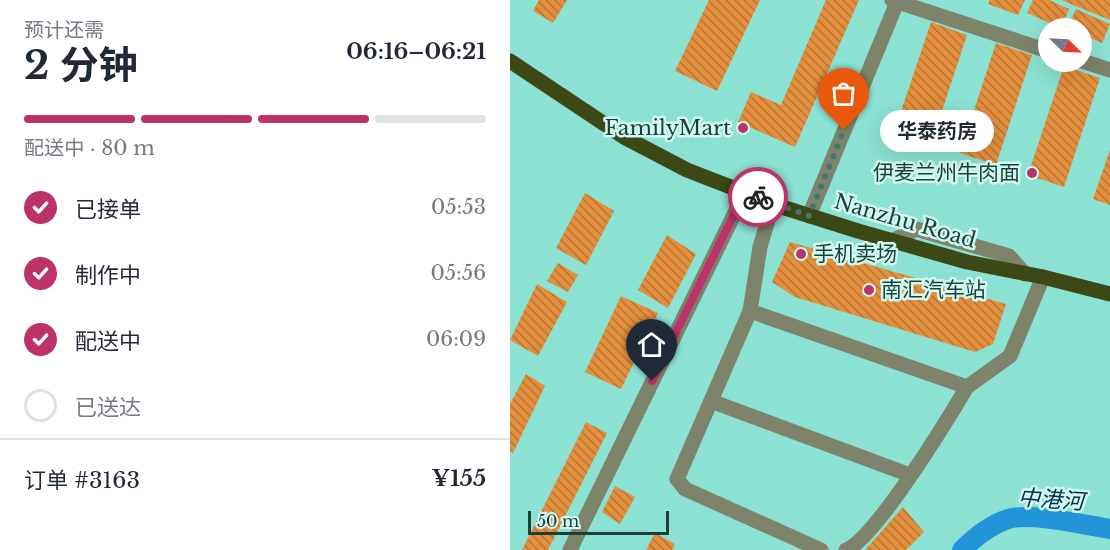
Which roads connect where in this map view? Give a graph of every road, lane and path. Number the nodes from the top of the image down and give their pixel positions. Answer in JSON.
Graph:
{"nodes":[{"id":1,"x":895,"y":1,"type":"edge"},
{"id":2,"x":1038,"y":48,"type":"edge"},
{"id":3,"x":510,"y":61,"type":"edge"},
{"id":4,"x":1092,"y":65,"type":"edge"},
{"id":5,"x":1110,"y":70,"type":"edge"},
{"id":6,"x":745,"y":192,"type":"junction"},
{"id":7,"x":773,"y":203,"type":"junction"},
{"id":8,"x":809,"y":216,"type":"junction"},
{"id":9,"x":1043,"y":277,"type":"junction"},
{"id":10,"x":1110,"y":294,"type":"edge"},
{"id":11,"x":750,"y":311,"type":"junction"},
{"id":12,"x":967,"y":387,"type":"junction"},
{"id":13,"x":711,"y":401,"type":"junction"},
{"id":14,"x":910,"y":475,"type":"junction"},
{"id":15,"x":570,"y":550,"type":"edge"},
{"id":16,"x":821,"y":550,"type":"edge"},
{"id":17,"x":846,"y":550,"type":"edge"}],
"edges":[{"from":1,"to":2,"type":"street"},
{"from":1,"to":8,"type":"street"},
{"from":3,"to":6,"type":"main road","name":"Nanzhu Road"},
{"from":4,"to":5,"type":"street"},
{"from":6,"to":7,"type":"main road","name":"Nanzhu Road"},
{"from":6,"to":15,"type":"street"},
{"from":7,"to":8,"type":"main road","name":"Nanzhu Road"},
{"from":7,"to":11,"type":"street"},
{"from":8,"to":9,"type":"main road","name":"Nanzhu Road"},
{"from":9,"to":10,"type":"main road","name":"Nanzhu Road"},
{"from":9,"to":12,"type":"street"},
{"from":11,"to":12,"type":"street"},
{"from":11,"to":13,"type":"street"},
{"from":12,"to":14,"type":"street"},
{"from":13,"to":14,"type":"street"},
{"from":13,"to":16,"type":"street"},
{"from":14,"to":17,"type":"street"}]}
